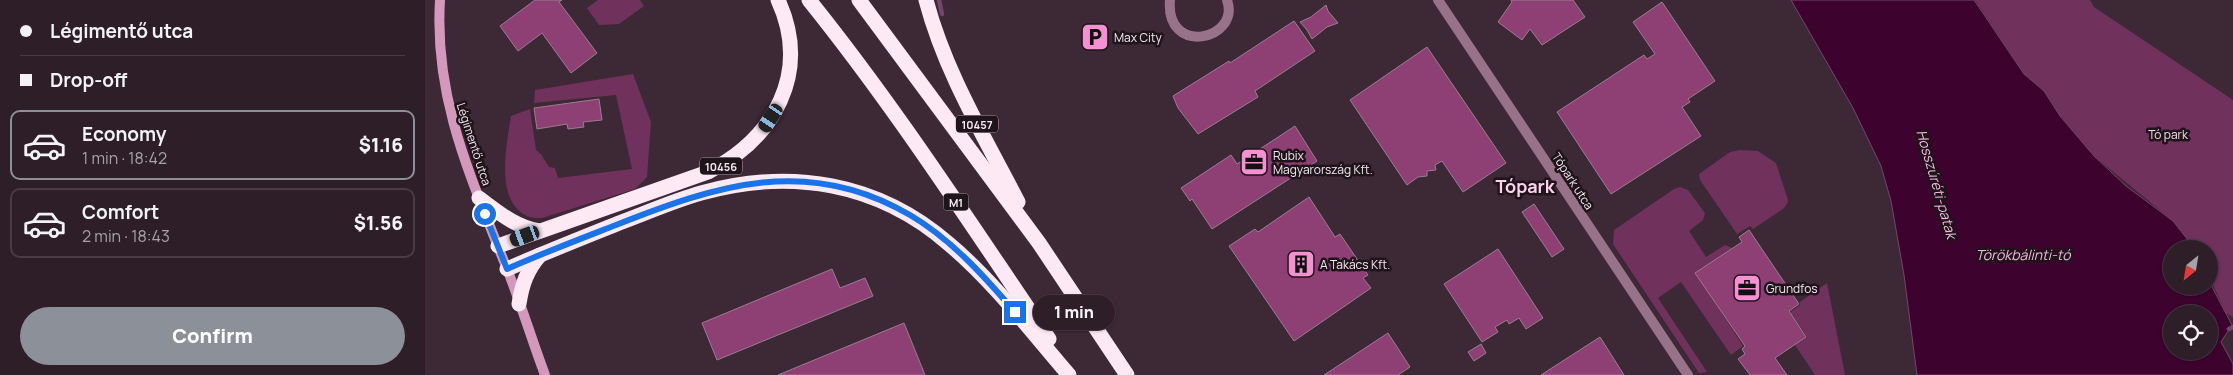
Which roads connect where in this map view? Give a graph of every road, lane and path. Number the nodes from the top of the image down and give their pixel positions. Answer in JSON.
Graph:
{"nodes":[{"id":1,"x":440,"y":0,"type":"edge"},
{"id":2,"x":778,"y":0,"type":"edge"},
{"id":3,"x":809,"y":0,"type":"edge"},
{"id":4,"x":859,"y":0,"type":"edge"},
{"id":5,"x":927,"y":0,"type":"edge"},
{"id":6,"x":1170,"y":0,"type":"edge"},
{"id":7,"x":1227,"y":0,"type":"edge"},
{"id":8,"x":1438,"y":0,"type":"edge"},
{"id":9,"x":479,"y":198,"type":"junction"},
{"id":10,"x":539,"y":231,"type":"junction"},
{"id":11,"x":1039,"y":243,"type":"junction"},
{"id":12,"x":498,"y":246,"type":"junction"},
{"id":13,"x":541,"y":254,"type":"junction"},
{"id":14,"x":507,"y":269,"type":"junction"},
{"id":15,"x":519,"y":304,"type":"junction"},
{"id":16,"x":545,"y":375,"type":"edge"},
{"id":17,"x":1069,"y":375,"type":"edge"},
{"id":18,"x":1073,"y":375,"type":"edge"},
{"id":19,"x":1127,"y":375,"type":"edge"},
{"id":20,"x":1688,"y":375,"type":"edge"}],
"edges":[{"from":1,"to":9,"type":"main road","name":"Légimentő utca"},
{"from":2,"to":10,"type":"highway","number":"10456"},
{"from":3,"to":18,"type":"highway","number":"M1"},
{"from":4,"to":11,"type":"highway"},
{"from":5,"to":11,"type":"highway","number":"10457"},
{"from":6,"to":7,"type":"street"},
{"from":8,"to":20,"type":"street","name":"Tópark utca"},
{"from":9,"to":10,"type":"highway"},
{"from":9,"to":12,"type":"main road","name":"Légimentő utca"},
{"from":10,"to":12,"type":"highway","number":"10456"},
{"from":11,"to":19,"type":"highway"},
{"from":12,"to":14,"type":"main road","name":"Légimentő utca"},
{"from":13,"to":14,"type":"highway"},
{"from":13,"to":15,"type":"highway"},
{"from":13,"to":17,"type":"highway"},
{"from":14,"to":15,"type":"main road","name":"Légimentő utca"},
{"from":15,"to":16,"type":"main road","name":"Légimentő utca"}]}
